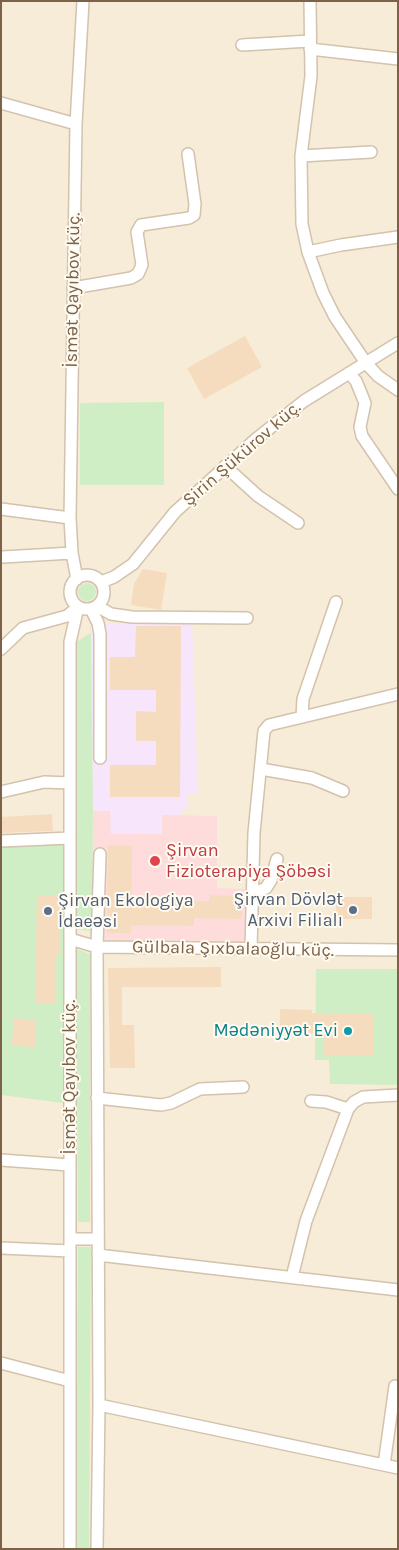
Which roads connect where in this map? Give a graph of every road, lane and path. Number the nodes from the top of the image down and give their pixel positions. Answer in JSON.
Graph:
{"nodes":[{"id":1,"x":82,"y":1,"type":"edge"},
{"id":2,"x":310,"y":1,"type":"edge"},
{"id":3,"x":242,"y":45,"type":"dead end"},
{"id":4,"x":310,"y":45,"type":"junction"},
{"id":5,"x":398,"y":59,"type":"edge"},
{"id":6,"x":1,"y":103,"type":"edge"},
{"id":7,"x":76,"y":124,"type":"junction"},
{"id":8,"x":371,"y":152,"type":"dead end"},
{"id":9,"x":188,"y":154,"type":"dead end"},
{"id":10,"x":301,"y":156,"type":"junction"},
{"id":11,"x":398,"y":238,"type":"edge"},
{"id":12,"x":308,"y":252,"type":"junction"},
{"id":13,"x":73,"y":288,"type":"junction"},
{"id":14,"x":398,"y":343,"type":"edge"},
{"id":15,"x":366,"y":363,"type":"junction"},
{"id":16,"x":348,"y":373,"type":"junction"},
{"id":17,"x":398,"y":390,"type":"edge"},
{"id":18,"x":225,"y":466,"type":"junction"},
{"id":19,"x":398,"y":489,"type":"edge"},
{"id":20,"x":1,"y":509,"type":"edge"},
{"id":21,"x":70,"y":518,"type":"junction"},
{"id":22,"x":298,"y":524,"type":"dead end"},
{"id":23,"x":72,"y":553,"type":"junction"},
{"id":24,"x":3,"y":556,"type":"dead end"},
{"id":25,"x":77,"y":578,"type":"junction"},
{"id":26,"x":101,"y":582,"type":"junction"},
{"id":27,"x":336,"y":602,"type":"dead end"},
{"id":28,"x":78,"y":607,"type":"junction"},
{"id":29,"x":94,"y":607,"type":"junction"},
{"id":30,"x":248,"y":618,"type":"dead end"},
{"id":31,"x":1,"y":649,"type":"edge"},
{"id":32,"x":398,"y":694,"type":"edge"},
{"id":33,"x":302,"y":717,"type":"junction"},
{"id":34,"x":100,"y":758,"type":"dead end"},
{"id":35,"x":260,"y":769,"type":"junction"},
{"id":36,"x":70,"y":782,"type":"junction"},
{"id":37,"x":343,"y":791,"type":"dead end"},
{"id":38,"x":1,"y":792,"type":"edge"},
{"id":39,"x":70,"y":838,"type":"junction"},
{"id":40,"x":1,"y":840,"type":"edge"},
{"id":41,"x":100,"y":854,"type":"dead end"},
{"id":42,"x":277,"y":859,"type":"dead end"},
{"id":43,"x":252,"y":894,"type":"junction"},
{"id":44,"x":70,"y":939,"type":"junction"},
{"id":45,"x":97,"y":948,"type":"junction"},
{"id":46,"x":251,"y":949,"type":"junction"},
{"id":47,"x":398,"y":950,"type":"edge"},
{"id":48,"x":243,"y":1087,"type":"dead end"},
{"id":49,"x":398,"y":1095,"type":"edge"},
{"id":50,"x":97,"y":1098,"type":"junction"},
{"id":51,"x":310,"y":1101,"type":"dead end"},
{"id":52,"x":348,"y":1109,"type":"junction"},
{"id":53,"x":1,"y":1160,"type":"edge"},
{"id":54,"x":70,"y":1165,"type":"junction"},
{"id":55,"x":70,"y":1239,"type":"junction"},
{"id":56,"x":98,"y":1239,"type":"junction"},
{"id":57,"x":1,"y":1248,"type":"edge"},
{"id":58,"x":70,"y":1251,"type":"junction"},
{"id":59,"x":98,"y":1255,"type":"junction"},
{"id":60,"x":292,"y":1277,"type":"junction"},
{"id":61,"x":398,"y":1290,"type":"edge"},
{"id":62,"x":1,"y":1363,"type":"edge"},
{"id":63,"x":70,"y":1381,"type":"junction"},
{"id":64,"x":394,"y":1386,"type":"dead end"},
{"id":65,"x":99,"y":1405,"type":"junction"},
{"id":66,"x":384,"y":1466,"type":"junction"},
{"id":67,"x":398,"y":1468,"type":"edge"},
{"id":68,"x":70,"y":1549,"type":"edge"},
{"id":69,"x":97,"y":1549,"type":"edge"}],
"edges":[{"from":1,"to":7,"type":"street","name":"İsmət Qayıbov küç."},
{"from":2,"to":4,"type":"street"},
{"from":3,"to":4,"type":"street"},
{"from":4,"to":5,"type":"street"},
{"from":4,"to":10,"type":"street"},
{"from":6,"to":7,"type":"street"},
{"from":7,"to":13,"type":"street","name":"İsmət Qayıbov küç."},
{"from":8,"to":10,"type":"street"},
{"from":9,"to":13,"type":"street"},
{"from":10,"to":12,"type":"street"},
{"from":11,"to":12,"type":"street"},
{"from":12,"to":15,"type":"street"},
{"from":13,"to":21,"type":"street","name":"İsmət Qayıbov küç."},
{"from":14,"to":15,"type":"street","name":"Şirin Şükürov küç."},
{"from":15,"to":16,"type":"street","name":"Şirin Şükürov küç."},
{"from":15,"to":17,"type":"street"},
{"from":16,"to":18,"type":"street","name":"Şirin Şükürov küç."},
{"from":16,"to":19,"type":"street"},
{"from":18,"to":22,"type":"street"},
{"from":18,"to":26,"type":"street","name":"Şirin Şükürov küç."},
{"from":20,"to":21,"type":"street"},
{"from":21,"to":23,"type":"street","name":"İsmət Qayıbov küç."},
{"from":23,"to":24,"type":"street"},
{"from":23,"to":25,"type":"street","name":"İsmət Qayıbov küç."},
{"from":25,"to":26,"type":"street"},
{"from":25,"to":28,"type":"street"},
{"from":26,"to":29,"type":"street"},
{"from":27,"to":33,"type":"street"},
{"from":28,"to":29,"type":"street"},
{"from":28,"to":31,"type":"street"},
{"from":28,"to":36,"type":"street","name":"İsmət Qayıbov küç."},
{"from":29,"to":30,"type":"street"},
{"from":29,"to":34,"type":"street"},
{"from":32,"to":33,"type":"street"},
{"from":33,"to":35,"type":"street"},
{"from":35,"to":37,"type":"street"},
{"from":35,"to":43,"type":"street"},
{"from":36,"to":38,"type":"street"},
{"from":36,"to":39,"type":"street","name":"İsmət Qayıbov küç."},
{"from":39,"to":40,"type":"street"},
{"from":39,"to":44,"type":"street","name":"İsmət Qayıbov küç."},
{"from":41,"to":45,"type":"street","name":"İsmət Qayıbov küç."},
{"from":42,"to":43,"type":"street"},
{"from":43,"to":46,"type":"street"},
{"from":44,"to":45,"type":"street","name":"Gülbala Şıxbalaoğlu küç."},
{"from":44,"to":54,"type":"street","name":"İsmət Qayıbov küç."},
{"from":45,"to":46,"type":"street","name":"Gülbala Şıxbalaoğlu küç."},
{"from":45,"to":50,"type":"street","name":"İsmət Qayıbov küç."},
{"from":46,"to":47,"type":"street","name":"Gülbala Şıxbalaoğlu küç."},
{"from":48,"to":50,"type":"street"},
{"from":49,"to":52,"type":"street"},
{"from":50,"to":56,"type":"street","name":"İsmət Qayıbov küç."},
{"from":51,"to":52,"type":"street"},
{"from":52,"to":60,"type":"street"},
{"from":53,"to":54,"type":"street"},
{"from":54,"to":55,"type":"street","name":"İsmət Qayıbov küç."},
{"from":55,"to":56,"type":"street"},
{"from":55,"to":58,"type":"street","name":"İsmət Qayıbov küç."},
{"from":56,"to":59,"type":"street","name":"İsmət Qayıbov küç."},
{"from":57,"to":58,"type":"street"},
{"from":58,"to":63,"type":"street","name":"İsmət Qayıbov küç."},
{"from":59,"to":60,"type":"street"},
{"from":59,"to":65,"type":"street","name":"İsmət Qayıbov küç."},
{"from":60,"to":61,"type":"street"},
{"from":62,"to":63,"type":"street"},
{"from":63,"to":68,"type":"street","name":"İsmət Qayıbov küç."},
{"from":64,"to":66,"type":"street"},
{"from":65,"to":66,"type":"street"},
{"from":65,"to":69,"type":"street","name":"İsmət Qayıbov küç."},
{"from":66,"to":67,"type":"street"}]}
